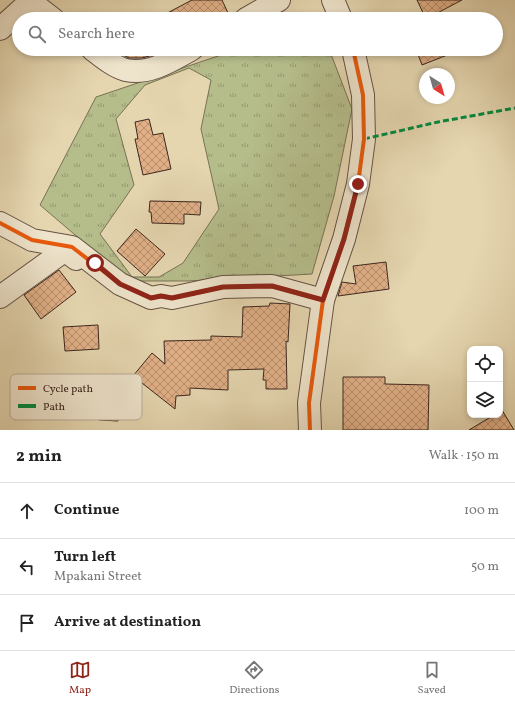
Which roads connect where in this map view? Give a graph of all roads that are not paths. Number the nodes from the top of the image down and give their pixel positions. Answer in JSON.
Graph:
{"nodes":[{"id":1,"x":279,"y":0,"type":"edge"},
{"id":2,"x":333,"y":0,"type":"edge"},
{"id":3,"x":31,"y":1,"type":"edge"},
{"id":4,"x":19,"y":12,"type":"edge"},
{"id":5,"x":44,"y":12,"type":"edge"},
{"id":6,"x":258,"y":12,"type":"edge"},
{"id":7,"x":338,"y":12,"type":"edge"},
{"id":8,"x":12,"y":18,"type":"edge"},
{"id":9,"x":0,"y":29,"type":"edge"},
{"id":10,"x":103,"y":56,"type":"edge"},
{"id":11,"x":179,"y":56,"type":"edge"},
{"id":12,"x":355,"y":56,"type":"edge"},
{"id":13,"x":0,"y":223,"type":"edge"},
{"id":14,"x":0,"y":297,"type":"edge"},
{"id":15,"x":323,"y":300,"type":"junction"},
{"id":16,"x":157,"y":305,"type":"dead end"},
{"id":17,"x":310,"y":430,"type":"edge"}],
"edges":[{"from":1,"to":6,"type":"street"},
{"from":2,"to":7,"type":"street"},
{"from":3,"to":4,"type":"street"},
{"from":3,"to":5,"type":"street"},
{"from":8,"to":9,"type":"street"},
{"from":10,"to":11,"type":"street"},
{"from":12,"to":15,"type":"street"},
{"from":13,"to":15,"type":"street"},
{"from":14,"to":16,"type":"street"},
{"from":15,"to":17,"type":"street"}]}
